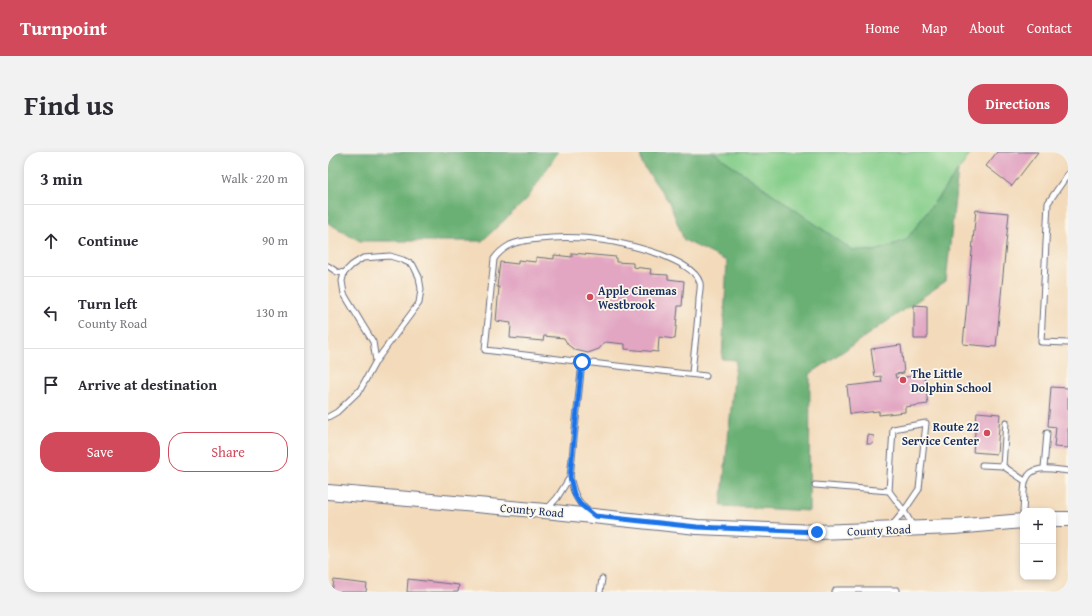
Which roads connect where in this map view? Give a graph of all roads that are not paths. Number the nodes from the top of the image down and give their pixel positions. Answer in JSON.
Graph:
{"nodes":[{"id":1,"x":1068,"y":174,"type":"edge"},
{"id":2,"x":328,"y":266,"type":"edge"},
{"id":3,"x":344,"y":273,"type":"junction"},
{"id":4,"x":1068,"y":343,"type":"edge"},
{"id":5,"x":376,"y":361,"type":"junction"},
{"id":6,"x":582,"y":362,"type":"junction"},
{"id":7,"x":692,"y":374,"type":"junction"},
{"id":8,"x":706,"y":376,"type":"dead end"},
{"id":9,"x":328,"y":417,"type":"edge"},
{"id":10,"x":1006,"y":422,"type":"dead end"},
{"id":11,"x":1047,"y":433,"type":"dead end"},
{"id":12,"x":982,"y":465,"type":"dead end"},
{"id":13,"x":1003,"y":466,"type":"junction"},
{"id":14,"x":1044,"y":468,"type":"junction"},
{"id":15,"x":1068,"y":471,"type":"edge"},
{"id":16,"x":570,"y":477,"type":"junction"},
{"id":17,"x":1025,"y":481,"type":"junction"},
{"id":18,"x":815,"y":485,"type":"dead end"},
{"id":19,"x":889,"y":491,"type":"junction"},
{"id":20,"x":328,"y":492,"type":"edge"},
{"id":21,"x":1024,"y":508,"type":"edge"},
{"id":22,"x":545,"y":511,"type":"junction"},
{"id":23,"x":904,"y":511,"type":"junction"},
{"id":24,"x":595,"y":516,"type":"junction"},
{"id":25,"x":1020,"y":517,"type":"edge"},
{"id":26,"x":1056,"y":519,"type":"edge"},
{"id":27,"x":1068,"y":519,"type":"edge"},
{"id":28,"x":915,"y":528,"type":"junction"},
{"id":29,"x":889,"y":530,"type":"junction"},
{"id":30,"x":602,"y":579,"type":"dead end"},
{"id":31,"x":600,"y":592,"type":"edge"},
{"id":32,"x":835,"y":592,"type":"edge"},
{"id":33,"x":897,"y":592,"type":"edge"}],
"edges":[{"from":1,"to":4,"type":"lane"},
{"from":2,"to":3,"type":"lane"},
{"from":3,"to":5,"type":"lane"},
{"from":3,"to":5,"type":"lane"},
{"from":5,"to":9,"type":"lane"},
{"from":6,"to":7,"type":"lane"},
{"from":6,"to":7,"type":"lane"},
{"from":6,"to":16,"type":"lane"},
{"from":7,"to":8,"type":"lane"},
{"from":10,"to":13,"type":"lane"},
{"from":11,"to":14,"type":"lane"},
{"from":12,"to":13,"type":"lane"},
{"from":13,"to":17,"type":"lane"},
{"from":14,"to":15,"type":"lane"},
{"from":14,"to":17,"type":"lane"},
{"from":16,"to":22,"type":"lane"},
{"from":16,"to":24,"type":"lane"},
{"from":17,"to":21,"type":"lane"},
{"from":18,"to":19,"type":"lane"},
{"from":19,"to":23,"type":"lane"},
{"from":19,"to":23,"type":"lane"},
{"from":20,"to":22,"type":"main road","name":"County Road"},
{"from":22,"to":24,"type":"main road","name":"County Road"},
{"from":23,"to":28,"type":"lane"},
{"from":23,"to":29,"type":"lane"},
{"from":24,"to":29,"type":"main road","name":"County Road"},
{"from":25,"to":28,"type":"main road","name":"County Road"},
{"from":26,"to":27,"type":"main road"},
{"from":28,"to":29,"type":"main road","name":"County Road"},
{"from":30,"to":31,"type":"lane"},
{"from":32,"to":33,"type":"lane"}]}
